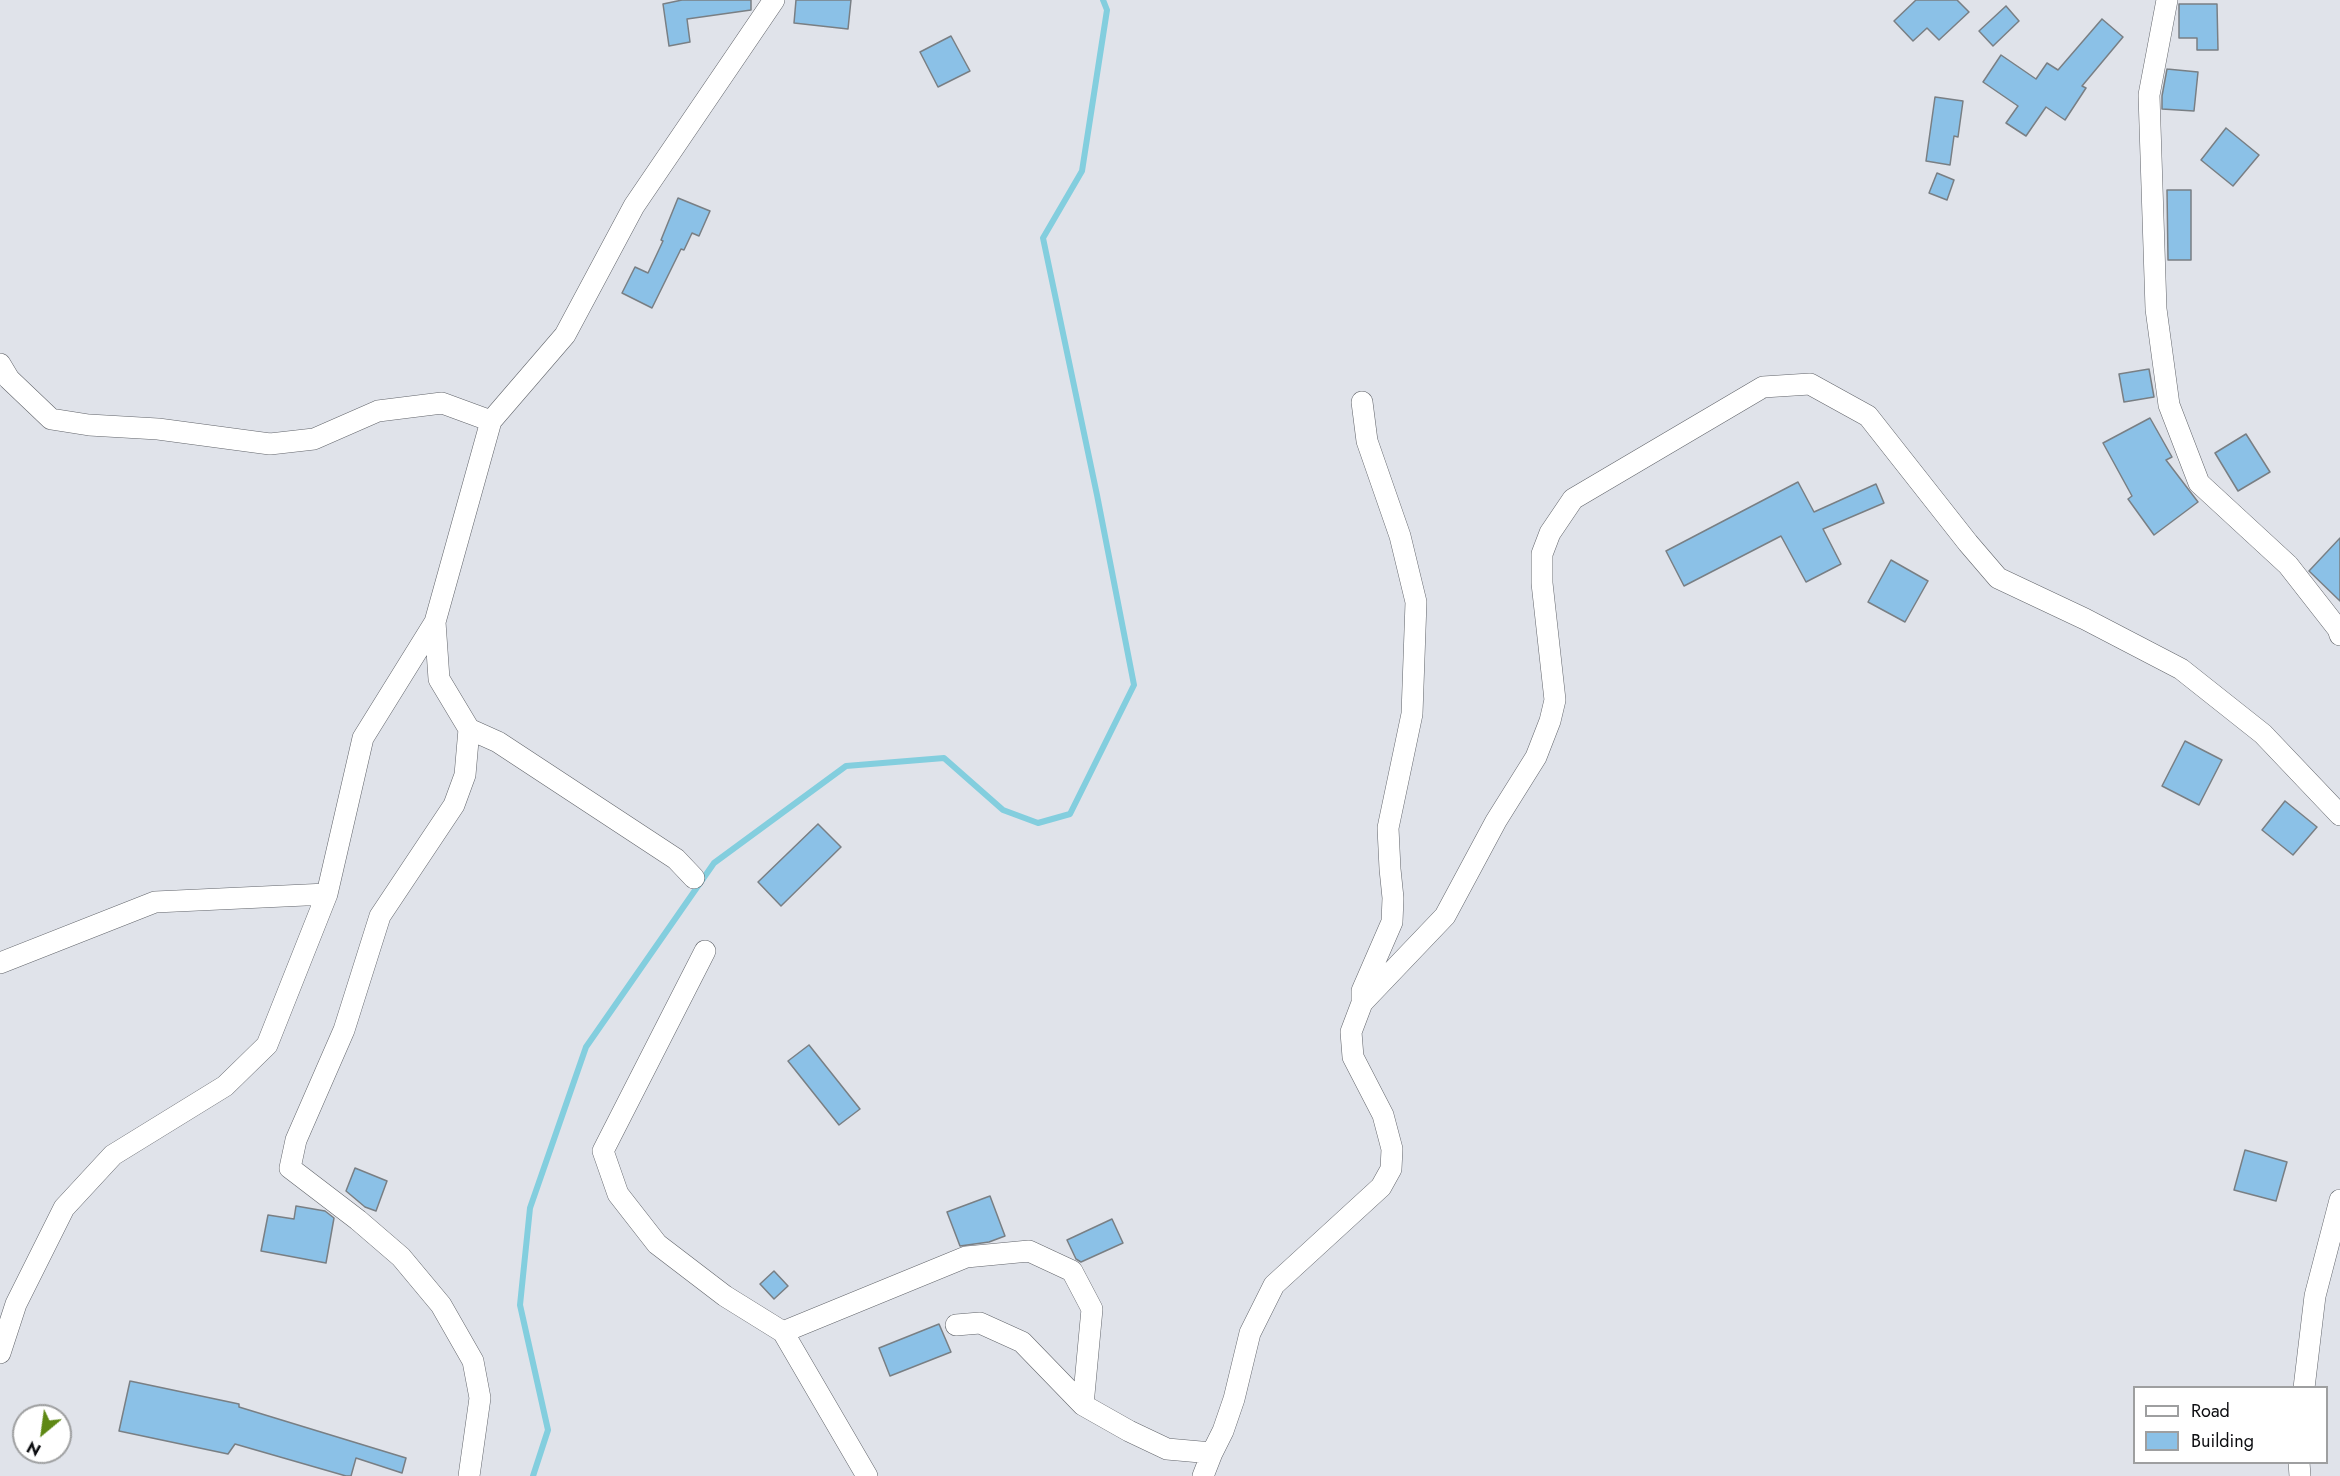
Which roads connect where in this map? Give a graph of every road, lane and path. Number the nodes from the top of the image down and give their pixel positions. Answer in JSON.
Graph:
{"nodes":[{"id":1,"x":774,"y":0,"type":"edge"},
{"id":2,"x":2167,"y":0,"type":"edge"},
{"id":3,"x":0,"y":364,"type":"edge"},
{"id":4,"x":1362,"y":402,"type":"dead end"},
{"id":5,"x":492,"y":421,"type":"junction"},
{"id":6,"x":435,"y":622,"type":"junction"},
{"id":7,"x":2340,"y":635,"type":"edge"},
{"id":8,"x":469,"y":729,"type":"junction"},
{"id":9,"x":2340,"y":816,"type":"edge"},
{"id":10,"x":694,"y":878,"type":"dead end"},
{"id":11,"x":327,"y":894,"type":"junction"},
{"id":12,"x":705,"y":951,"type":"dead end"},
{"id":13,"x":0,"y":963,"type":"edge"},
{"id":14,"x":1362,"y":1004,"type":"junction"},
{"id":15,"x":2340,"y":1200,"type":"edge"},
{"id":16,"x":956,"y":1325,"type":"dead end"},
{"id":17,"x":783,"y":1332,"type":"junction"},
{"id":18,"x":0,"y":1353,"type":"edge"},
{"id":19,"x":2304,"y":1386,"type":"edge"},
{"id":20,"x":1083,"y":1405,"type":"junction"},
{"id":21,"x":1212,"y":1453,"type":"junction"},
{"id":22,"x":469,"y":1476,"type":"edge"},
{"id":23,"x":867,"y":1476,"type":"edge"},
{"id":24,"x":1203,"y":1476,"type":"edge"}],
"edges":[{"from":1,"to":5,"type":"street"},
{"from":2,"to":7,"type":"street"},
{"from":3,"to":5,"type":"street"},
{"from":4,"to":14,"type":"street"},
{"from":5,"to":6,"type":"street"},
{"from":6,"to":8,"type":"street"},
{"from":6,"to":11,"type":"street"},
{"from":8,"to":10,"type":"street"},
{"from":8,"to":22,"type":"street"},
{"from":9,"to":14,"type":"street"},
{"from":11,"to":13,"type":"street"},
{"from":11,"to":18,"type":"street"},
{"from":12,"to":17,"type":"street"},
{"from":14,"to":21,"type":"street"},
{"from":15,"to":19,"type":"street"},
{"from":16,"to":20,"type":"street"},
{"from":17,"to":20,"type":"street"},
{"from":17,"to":23,"type":"street"},
{"from":20,"to":21,"type":"street"},
{"from":21,"to":24,"type":"street"}]}
